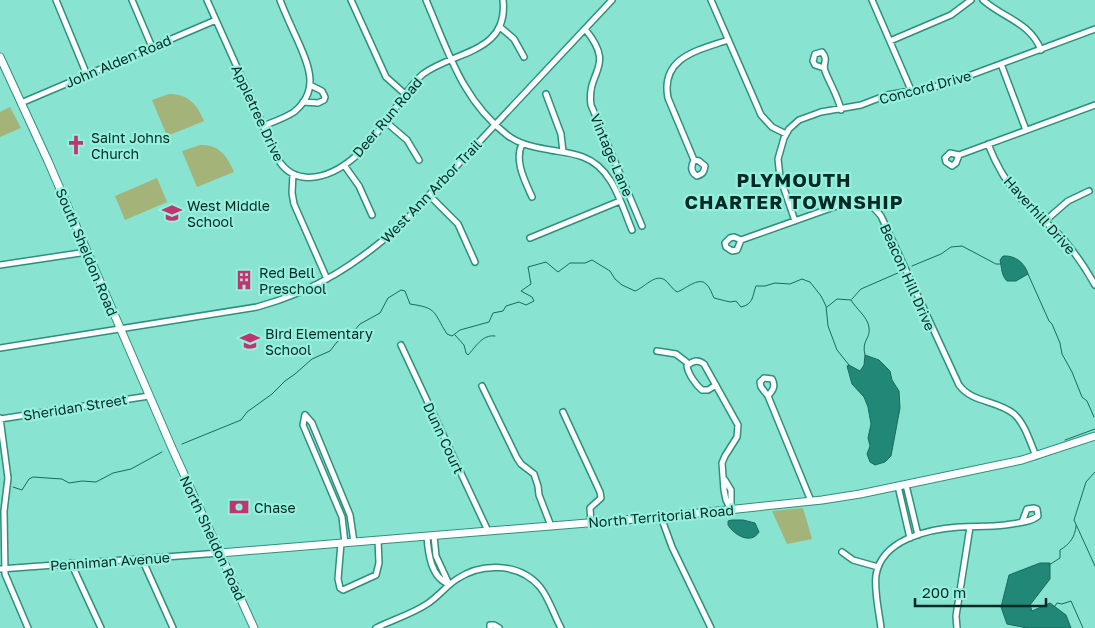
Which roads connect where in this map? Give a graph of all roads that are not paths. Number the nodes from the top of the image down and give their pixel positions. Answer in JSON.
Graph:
{"nodes":[{"id":1,"x":56,"y":0,"type":"edge"},
{"id":2,"x":132,"y":0,"type":"edge"},
{"id":3,"x":207,"y":0,"type":"edge"},
{"id":4,"x":280,"y":0,"type":"edge"},
{"id":5,"x":352,"y":0,"type":"edge"},
{"id":6,"x":426,"y":0,"type":"edge"},
{"id":7,"x":502,"y":0,"type":"edge"},
{"id":8,"x":612,"y":0,"type":"edge"},
{"id":9,"x":711,"y":0,"type":"edge"},
{"id":10,"x":872,"y":0,"type":"edge"},
{"id":11,"x":971,"y":0,"type":"edge"},
{"id":12,"x":983,"y":0,"type":"edge"},
{"id":13,"x":216,"y":20,"type":"junction"},
{"id":14,"x":500,"y":27,"type":"junction"},
{"id":15,"x":585,"y":28,"type":"junction"},
{"id":16,"x":1095,"y":29,"type":"edge"},
{"id":17,"x":728,"y":40,"type":"junction"},
{"id":18,"x":890,"y":42,"type":"junction"},
{"id":19,"x":152,"y":47,"type":"junction"},
{"id":20,"x":1040,"y":50,"type":"junction"},
{"id":21,"x":0,"y":57,"type":"edge"},
{"id":22,"x":524,"y":57,"type":"dead end"},
{"id":23,"x":452,"y":59,"type":"junction"},
{"id":24,"x":1002,"y":64,"type":"junction"},
{"id":25,"x":824,"y":68,"type":"dead end"},
{"id":26,"x":87,"y":75,"type":"junction"},
{"id":27,"x":310,"y":85,"type":"junction"},
{"id":28,"x":911,"y":90,"type":"junction"},
{"id":29,"x":405,"y":94,"type":"junction"},
{"id":30,"x":546,"y":94,"type":"dead end"},
{"id":31,"x":303,"y":102,"type":"junction"},
{"id":32,"x":21,"y":103,"type":"junction"},
{"id":33,"x":1095,"y":105,"type":"edge"},
{"id":34,"x":841,"y":110,"type":"junction"},
{"id":35,"x":386,"y":122,"type":"junction"},
{"id":36,"x":495,"y":125,"type":"junction"},
{"id":37,"x":263,"y":126,"type":"junction"},
{"id":38,"x":1026,"y":130,"type":"junction"},
{"id":39,"x":786,"y":134,"type":"junction"},
{"id":40,"x":522,"y":144,"type":"junction"},
{"id":41,"x":988,"y":144,"type":"junction"},
{"id":42,"x":563,"y":152,"type":"junction"},
{"id":43,"x":960,"y":155,"type":"dead end"},
{"id":44,"x":419,"y":160,"type":"dead end"},
{"id":45,"x":694,"y":160,"type":"dead end"},
{"id":46,"x":344,"y":165,"type":"junction"},
{"id":47,"x":292,"y":174,"type":"junction"},
{"id":48,"x":1090,"y":190,"type":"dead end"},
{"id":49,"x":429,"y":195,"type":"junction"},
{"id":50,"x":532,"y":197,"type":"dead end"},
{"id":51,"x":620,"y":202,"type":"junction"},
{"id":52,"x":372,"y":215,"type":"dead end"},
{"id":53,"x":1045,"y":221,"type":"junction"},
{"id":54,"x":795,"y":222,"type":"junction"},
{"id":55,"x":642,"y":226,"type":"dead end"},
{"id":56,"x":632,"y":230,"type":"dead end"},
{"id":57,"x":530,"y":238,"type":"dead end"},
{"id":58,"x":741,"y":240,"type":"dead end"},
{"id":59,"x":87,"y":252,"type":"junction"},
{"id":60,"x":475,"y":262,"type":"dead end"},
{"id":61,"x":0,"y":266,"type":"edge"},
{"id":62,"x":327,"y":279,"type":"junction"},
{"id":63,"x":1094,"y":281,"type":"edge"},
{"id":64,"x":120,"y":330,"type":"junction"},
{"id":65,"x":401,"y":345,"type":"dead end"},
{"id":66,"x":0,"y":348,"type":"edge"},
{"id":67,"x":657,"y":351,"type":"dead end"},
{"id":68,"x":689,"y":364,"type":"junction"},
{"id":69,"x":716,"y":385,"type":"junction"},
{"id":70,"x":482,"y":386,"type":"dead end"},
{"id":71,"x":149,"y":396,"type":"junction"},
{"id":72,"x":768,"y":396,"type":"dead end"},
{"id":73,"x":563,"y":412,"type":"dead end"},
{"id":74,"x":0,"y":419,"type":"edge"},
{"id":75,"x":1095,"y":436,"type":"edge"},
{"id":76,"x":172,"y":448,"type":"joint"},
{"id":77,"x":1036,"y":456,"type":"junction"},
{"id":78,"x":333,"y":473,"type":"junction"},
{"id":79,"x":325,"y":476,"type":"junction"},
{"id":80,"x":902,"y":485,"type":"junction"},
{"id":81,"x":812,"y":502,"type":"junction"},
{"id":82,"x":345,"y":503,"type":"junction"},
{"id":83,"x":338,"y":506,"type":"junction"},
{"id":84,"x":731,"y":510,"type":"junction"},
{"id":85,"x":660,"y":517,"type":"junction"},
{"id":86,"x":591,"y":522,"type":"junction"},
{"id":87,"x":1022,"y":522,"type":"dead end"},
{"id":88,"x":551,"y":526,"type":"junction"},
{"id":89,"x":970,"y":526,"type":"junction"},
{"id":90,"x":488,"y":531,"type":"junction"},
{"id":91,"x":918,"y":535,"type":"junction"},
{"id":92,"x":430,"y":536,"type":"junction"},
{"id":93,"x":910,"y":538,"type":"junction"},
{"id":94,"x":378,"y":540,"type":"junction"},
{"id":95,"x":354,"y":542,"type":"junction"},
{"id":96,"x":341,"y":543,"type":"junction"},
{"id":97,"x":842,"y":552,"type":"dead end"},
{"id":98,"x":220,"y":553,"type":"junction"},
{"id":99,"x":142,"y":558,"type":"junction"},
{"id":100,"x":72,"y":564,"type":"junction"},
{"id":101,"x":878,"y":567,"type":"junction"},
{"id":102,"x":2,"y":568,"type":"edge"},
{"id":103,"x":449,"y":584,"type":"junction"},
{"id":104,"x":28,"y":628,"type":"edge"},
{"id":105,"x":100,"y":628,"type":"edge"},
{"id":106,"x":173,"y":628,"type":"edge"},
{"id":107,"x":254,"y":628,"type":"edge"},
{"id":108,"x":376,"y":628,"type":"edge"},
{"id":109,"x":490,"y":628,"type":"edge"},
{"id":110,"x":499,"y":628,"type":"edge"},
{"id":111,"x":561,"y":628,"type":"edge"},
{"id":112,"x":711,"y":628,"type":"edge"},
{"id":113,"x":881,"y":628,"type":"edge"},
{"id":114,"x":957,"y":628,"type":"edge"}],
"edges":[{"from":1,"to":26,"type":"street"},
{"from":2,"to":19,"type":"street"},
{"from":3,"to":13,"type":"street","name":"Appletree Drive"},
{"from":4,"to":27,"type":"street"},
{"from":5,"to":29,"type":"street"},
{"from":6,"to":23,"type":"street"},
{"from":7,"to":14,"type":"street"},
{"from":8,"to":15,"type":"street","name":"West Ann Arbor Trail"},
{"from":9,"to":17,"type":"street"},
{"from":10,"to":18,"type":"street"},
{"from":11,"to":18,"type":"street"},
{"from":12,"to":20,"type":"street"},
{"from":13,"to":19,"type":"street","name":"John Alden Road"},
{"from":13,"to":37,"type":"street","name":"Appletree Drive"},
{"from":14,"to":22,"type":"street"},
{"from":14,"to":23,"type":"street","name":"Deer Run Road"},
{"from":15,"to":36,"type":"street","name":"West Ann Arbor Trail"},
{"from":15,"to":55,"type":"street","name":"Vintage Lane"},
{"from":16,"to":20,"type":"street","name":"Concord Drive"},
{"from":17,"to":39,"type":"street"},
{"from":17,"to":45,"type":"street"},
{"from":18,"to":28,"type":"street"},
{"from":19,"to":26,"type":"street","name":"John Alden Road"},
{"from":20,"to":24,"type":"street","name":"Concord Drive"},
{"from":21,"to":32,"type":"main road","name":"South Sheldon Road"},
{"from":23,"to":29,"type":"street","name":"Deer Run Road"},
{"from":23,"to":36,"type":"street"},
{"from":24,"to":28,"type":"street","name":"Concord Drive"},
{"from":24,"to":38,"type":"street"},
{"from":25,"to":34,"type":"street"},
{"from":26,"to":32,"type":"street","name":"John Alden Road"},
{"from":27,"to":31,"type":"street"},
{"from":27,"to":31,"type":"street"},
{"from":28,"to":34,"type":"street","name":"Concord Drive"},
{"from":29,"to":35,"type":"street","name":"Deer Run Road"},
{"from":30,"to":42,"type":"street"},
{"from":31,"to":37,"type":"street"},
{"from":32,"to":59,"type":"main road","name":"South Sheldon Road"},
{"from":33,"to":38,"type":"street"},
{"from":34,"to":39,"type":"street","name":"Concord Drive"},
{"from":35,"to":44,"type":"street"},
{"from":35,"to":46,"type":"street","name":"Deer Run Road"},
{"from":36,"to":40,"type":"street"},
{"from":36,"to":49,"type":"street","name":"West Ann Arbor Trail"},
{"from":37,"to":47,"type":"street","name":"Appletree Drive"},
{"from":38,"to":41,"type":"street"},
{"from":39,"to":54,"type":"street"},
{"from":40,"to":42,"type":"street"},
{"from":40,"to":50,"type":"street"},
{"from":41,"to":43,"type":"street"},
{"from":41,"to":53,"type":"street","name":"Haverhill Drive"},
{"from":42,"to":51,"type":"street"},
{"from":46,"to":47,"type":"street","name":"Deer Run Road"},
{"from":46,"to":52,"type":"street"},
{"from":47,"to":62,"type":"street","name":"Appletree Drive"},
{"from":48,"to":53,"type":"street"},
{"from":49,"to":60,"type":"street"},
{"from":49,"to":62,"type":"street","name":"West Ann Arbor Trail"},
{"from":51,"to":56,"type":"street"},
{"from":51,"to":57,"type":"street"},
{"from":53,"to":63,"type":"street","name":"Haverhill Drive"},
{"from":54,"to":58,"type":"street"},
{"from":54,"to":77,"type":"street","name":"Beacon Hill Drive"},
{"from":59,"to":61,"type":"street"},
{"from":59,"to":64,"type":"main road","name":"South Sheldon Road"},
{"from":62,"to":64,"type":"street","name":"West Ann Arbor Trail"},
{"from":64,"to":66,"type":"street","name":"West Ann Arbor Trail"},
{"from":64,"to":71,"type":"main road","name":"South Sheldon Road"},
{"from":65,"to":90,"type":"street","name":"Dunn Court"},
{"from":67,"to":68,"type":"street"},
{"from":68,"to":69,"type":"street"},
{"from":68,"to":69,"type":"street"},
{"from":69,"to":84,"type":"street"},
{"from":70,"to":88,"type":"street"},
{"from":71,"to":74,"type":"street","name":"Sheridan Street"},
{"from":71,"to":76,"type":"main road","name":"South Sheldon Road"},
{"from":72,"to":81,"type":"street"},
{"from":73,"to":86,"type":"street"},
{"from":74,"to":102,"type":"street"},
{"from":75,"to":77,"type":"main road","name":"North Territorial Road"},
{"from":76,"to":98,"type":"main road","name":"North Sheldon Road"},
{"from":77,"to":80,"type":"main road","name":"North Territorial Road"},
{"from":78,"to":79,"type":"street"},
{"from":78,"to":79,"type":"street"},
{"from":78,"to":82,"type":"street"},
{"from":79,"to":83,"type":"street"},
{"from":80,"to":81,"type":"main road","name":"North Territorial Road"},
{"from":80,"to":91,"type":"street"},
{"from":80,"to":93,"type":"street"},
{"from":81,"to":84,"type":"main road","name":"North Territorial Road"},
{"from":82,"to":83,"type":"street"},
{"from":82,"to":95,"type":"street"},
{"from":83,"to":96,"type":"street"},
{"from":84,"to":85,"type":"main road","name":"North Territorial Road"},
{"from":85,"to":86,"type":"main road","name":"North Territorial Road"},
{"from":85,"to":112,"type":"street"},
{"from":86,"to":88,"type":"main road","name":"North Territorial Road"},
{"from":87,"to":89,"type":"street"},
{"from":88,"to":90,"type":"main road","name":"North Territorial Road"},
{"from":89,"to":91,"type":"street"},
{"from":89,"to":114,"type":"street"},
{"from":90,"to":92,"type":"main road","name":"North Territorial Road"},
{"from":91,"to":93,"type":"street"},
{"from":92,"to":94,"type":"main road","name":"North Territorial Road"},
{"from":92,"to":103,"type":"street"},
{"from":93,"to":101,"type":"street"},
{"from":94,"to":95,"type":"main road","name":"North Territorial Road"},
{"from":94,"to":96,"type":"street"},
{"from":95,"to":96,"type":"main road","name":"North Territorial Road"},
{"from":96,"to":98,"type":"main road","name":"North Territorial Road"},
{"from":97,"to":101,"type":"street"},
{"from":98,"to":99,"type":"street","name":"Penniman Avenue"},
{"from":98,"to":107,"type":"main road","name":"North Sheldon Road"},
{"from":99,"to":100,"type":"street","name":"Penniman Avenue"},
{"from":99,"to":106,"type":"street"},
{"from":100,"to":102,"type":"street","name":"Penniman Avenue"},
{"from":100,"to":105,"type":"street"},
{"from":101,"to":113,"type":"street"},
{"from":102,"to":104,"type":"street"},
{"from":103,"to":108,"type":"street"},
{"from":103,"to":111,"type":"street"},
{"from":109,"to":110,"type":"street"}]}
